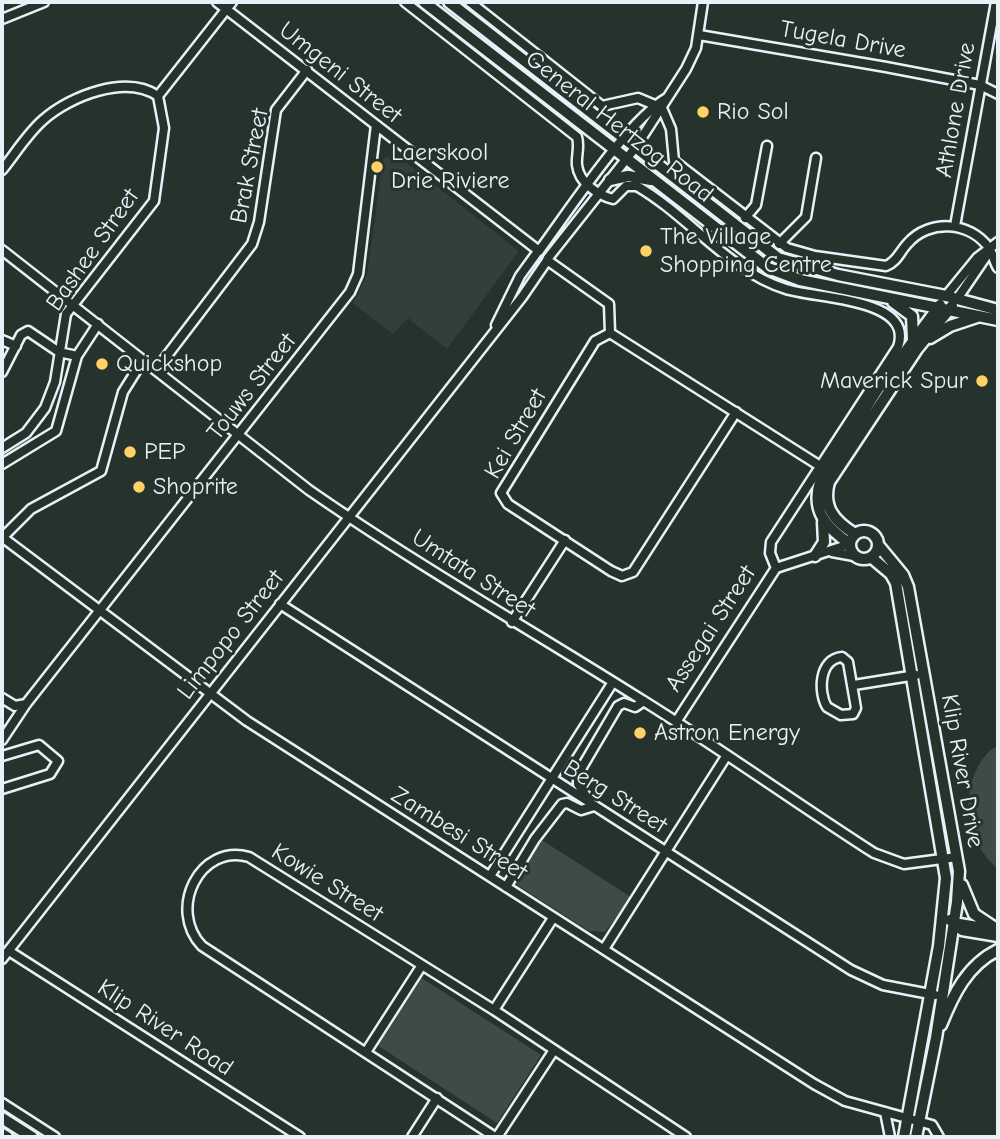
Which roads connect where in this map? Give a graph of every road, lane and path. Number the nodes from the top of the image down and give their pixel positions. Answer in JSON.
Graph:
{"nodes":[{"id":1,"x":44,"y":2,"type":"edge"},
{"id":2,"x":217,"y":2,"type":"edge"},
{"id":3,"x":405,"y":2,"type":"edge"},
{"id":4,"x":424,"y":2,"type":"edge"},
{"id":5,"x":449,"y":2,"type":"edge"},
{"id":6,"x":470,"y":2,"type":"edge"},
{"id":7,"x":704,"y":2,"type":"edge"},
{"id":8,"x":996,"y":2,"type":"edge"},
{"id":9,"x":229,"y":5,"type":"edge"},
{"id":10,"x":2,"y":19,"type":"edge"},
{"id":11,"x":699,"y":35,"type":"junction"},
{"id":12,"x":307,"y":70,"type":"junction"},
{"id":13,"x":980,"y":85,"type":"junction"},
{"id":14,"x":998,"y":94,"type":"edge"},
{"id":15,"x":158,"y":96,"type":"junction"},
{"id":16,"x":660,"y":106,"type":"junction"},
{"id":17,"x":376,"y":125,"type":"junction"},
{"id":18,"x":624,"y":140,"type":"junction"},
{"id":19,"x":767,"y":146,"type":"dead end"},
{"id":20,"x":635,"y":148,"type":"junction"},
{"id":21,"x":615,"y":150,"type":"junction"},
{"id":22,"x":816,"y":158,"type":"dead end"},
{"id":23,"x":627,"y":159,"type":"junction"},
{"id":24,"x":2,"y":170,"type":"edge"},
{"id":25,"x":610,"y":180,"type":"junction"},
{"id":26,"x":654,"y":181,"type":"junction"},
{"id":27,"x":588,"y":185,"type":"junction"},
{"id":28,"x":600,"y":194,"type":"junction"},
{"id":29,"x":746,"y":218,"type":"junction"},
{"id":30,"x":955,"y":226,"type":"junction"},
{"id":31,"x":998,"y":242,"type":"edge"},
{"id":32,"x":779,"y":244,"type":"junction"},
{"id":33,"x":989,"y":249,"type":"junction"},
{"id":34,"x":2,"y":250,"type":"edge"},
{"id":35,"x":537,"y":253,"type":"junction"},
{"id":36,"x":547,"y":260,"type":"junction"},
{"id":37,"x":998,"y":268,"type":"edge"},
{"id":38,"x":881,"y":297,"type":"junction"},
{"id":39,"x":951,"y":298,"type":"junction"},
{"id":40,"x":73,"y":304,"type":"junction"},
{"id":41,"x":938,"y":307,"type":"junction"},
{"id":42,"x":949,"y":310,"type":"junction"},
{"id":43,"x":998,"y":310,"type":"edge"},
{"id":44,"x":981,"y":316,"type":"junction"},
{"id":45,"x":998,"y":320,"type":"edge"},
{"id":46,"x":98,"y":324,"type":"junction"},
{"id":47,"x":610,"y":333,"type":"junction"},
{"id":48,"x":492,"y":334,"type":"junction"},
{"id":49,"x":2,"y":340,"type":"edge"},
{"id":50,"x":916,"y":343,"type":"junction"},
{"id":51,"x":16,"y":346,"type":"junction"},
{"id":52,"x":59,"y":352,"type":"junction"},
{"id":53,"x":77,"y":356,"type":"junction"},
{"id":54,"x":144,"y":360,"type":"junction"},
{"id":55,"x":3,"y":368,"type":"edge"},
{"id":56,"x":156,"y":370,"type":"junction"},
{"id":57,"x":737,"y":412,"type":"junction"},
{"id":58,"x":26,"y":433,"type":"junction"},
{"id":59,"x":239,"y":435,"type":"junction"},
{"id":60,"x":35,"y":446,"type":"junction"},
{"id":61,"x":2,"y":448,"type":"edge"},
{"id":62,"x":2,"y":464,"type":"edge"},
{"id":63,"x":820,"y":466,"type":"junction"},
{"id":64,"x":348,"y":517,"type":"junction"},
{"id":65,"x":822,"y":519,"type":"junction"},
{"id":66,"x":2,"y":538,"type":"edge"},
{"id":67,"x":565,"y":540,"type":"junction"},
{"id":68,"x":851,"y":541,"type":"junction"},
{"id":69,"x":879,"y":546,"type":"junction"},
{"id":70,"x":820,"y":554,"type":"junction"},
{"id":71,"x":854,"y":556,"type":"junction"},
{"id":72,"x":872,"y":558,"type":"junction"},
{"id":73,"x":776,"y":568,"type":"junction"},
{"id":74,"x":279,"y":604,"type":"junction"},
{"id":75,"x":100,"y":612,"type":"junction"},
{"id":76,"x":512,"y":622,"type":"junction"},
{"id":77,"x":918,"y":674,"type":"junction"},
{"id":78,"x":612,"y":682,"type":"junction"},
{"id":79,"x":854,"y":685,"type":"junction"},
{"id":80,"x":209,"y":695,"type":"junction"},
{"id":81,"x":2,"y":698,"type":"edge"},
{"id":82,"x":644,"y":701,"type":"junction"},
{"id":83,"x":26,"y":704,"type":"junction"},
{"id":84,"x":676,"y":722,"type":"junction"},
{"id":85,"x":585,"y":728,"type":"junction"},
{"id":86,"x":600,"y":737,"type":"junction"},
{"id":87,"x":2,"y":740,"type":"edge"},
{"id":88,"x":727,"y":755,"type":"junction"},
{"id":89,"x":2,"y":756,"type":"edge"},
{"id":90,"x":552,"y":780,"type":"junction"},
{"id":91,"x":2,"y":789,"type":"edge"},
{"id":92,"x":593,"y":806,"type":"junction"},
{"id":93,"x":521,"y":830,"type":"junction"},
{"id":94,"x":535,"y":839,"type":"junction"},
{"id":95,"x":665,"y":851,"type":"junction"},
{"id":96,"x":957,"y":857,"type":"junction"},
{"id":97,"x":944,"y":859,"type":"junction"},
{"id":98,"x":959,"y":871,"type":"junction"},
{"id":99,"x":490,"y":876,"type":"junction"},
{"id":100,"x":506,"y":887,"type":"junction"},
{"id":101,"x":944,"y":906,"type":"junction"},
{"id":102,"x":553,"y":918,"type":"junction"},
{"id":103,"x":953,"y":923,"type":"junction"},
{"id":104,"x":998,"y":930,"type":"edge"},
{"id":105,"x":969,"y":932,"type":"junction"},
{"id":106,"x":998,"y":936,"type":"edge"},
{"id":107,"x":950,"y":943,"type":"junction"},
{"id":108,"x":939,"y":946,"type":"junction"},
{"id":109,"x":604,"y":949,"type":"junction"},
{"id":110,"x":998,"y":950,"type":"edge"},
{"id":111,"x":9,"y":951,"type":"junction"},
{"id":112,"x":2,"y":959,"type":"edge"},
{"id":113,"x":422,"y":965,"type":"junction"},
{"id":114,"x":936,"y":995,"type":"junction"},
{"id":115,"x":494,"y":1010,"type":"junction"},
{"id":116,"x":936,"y":1038,"type":"junction"},
{"id":117,"x":554,"y":1050,"type":"junction"},
{"id":118,"x":366,"y":1052,"type":"junction"},
{"id":119,"x":437,"y":1098,"type":"junction"},
{"id":120,"x":2,"y":1103,"type":"edge"},
{"id":121,"x":885,"y":1112,"type":"junction"},
{"id":122,"x":2,"y":1118,"type":"edge"},
{"id":123,"x":914,"y":1119,"type":"junction"},
{"id":124,"x":2,"y":1134,"type":"edge"},
{"id":125,"x":7,"y":1137,"type":"edge"},
{"id":126,"x":32,"y":1137,"type":"edge"},
{"id":127,"x":55,"y":1137,"type":"edge"},
{"id":128,"x":300,"y":1137,"type":"edge"},
{"id":129,"x":412,"y":1137,"type":"edge"},
{"id":130,"x":496,"y":1137,"type":"edge"},
{"id":131,"x":686,"y":1137,"type":"edge"},
{"id":132,"x":890,"y":1137,"type":"edge"},
{"id":133,"x":904,"y":1137,"type":"edge"},
{"id":134,"x":916,"y":1137,"type":"edge"},
{"id":135,"x":939,"y":1137,"type":"edge"}],
"edges":[{"from":1,"to":10,"type":"street"},
{"from":2,"to":9,"type":"street","name":"Umgeni Street"},
{"from":3,"to":27,"type":"street","name":"General Hertzog Road"},
{"from":4,"to":21,"type":"main road","name":"General Hertzog Road"},
{"from":5,"to":18,"type":"main road","name":"General Hertzog Road"},
{"from":6,"to":16,"type":"street","name":"General Hertzog Road"},
{"from":7,"to":11,"type":"street"},
{"from":8,"to":13,"type":"street","name":"Athlone Drive"},
{"from":9,"to":12,"type":"street","name":"Umgeni Street"},
{"from":9,"to":15,"type":"street"},
{"from":11,"to":13,"type":"street","name":"Tugela Drive"},
{"from":11,"to":16,"type":"street"},
{"from":12,"to":17,"type":"street","name":"Umgeni Street"},
{"from":12,"to":56,"type":"street","name":"Brak Street"},
{"from":13,"to":14,"type":"street","name":"Tugela Drive"},
{"from":13,"to":30,"type":"street","name":"Athlone Drive"},
{"from":15,"to":24,"type":"street"},
{"from":15,"to":40,"type":"street","name":"Bashee Street"},
{"from":16,"to":18,"type":"street","name":"Limpopo Street"},
{"from":16,"to":20,"type":"street","name":"Limpopo Street"},
{"from":16,"to":29,"type":"street","name":"General Hertzog Road"},
{"from":17,"to":35,"type":"street","name":"Umgeni Street"},
{"from":17,"to":59,"type":"street","name":"Touws Street"},
{"from":18,"to":20,"type":"main road","name":"General Hertzog Road"},
{"from":18,"to":21,"type":"street","name":"Limpopo Street"},
{"from":19,"to":29,"type":"street"},
{"from":20,"to":23,"type":"street","name":"Limpopo Street"},
{"from":20,"to":39,"type":"main road","name":"General Hertzog Road"},
{"from":21,"to":23,"type":"main road","name":"General Hertzog Road"},
{"from":21,"to":27,"type":"street","name":"Limpopo Street"},
{"from":22,"to":32,"type":"street"},
{"from":23,"to":25,"type":"street","name":"Limpopo Street"},
{"from":23,"to":26,"type":"main road","name":"General Hertzog Road"},
{"from":25,"to":26,"type":"main road"},
{"from":25,"to":28,"type":"street","name":"Limpopo Street"},
{"from":26,"to":38,"type":"main road","name":"General Hertzog Road"},
{"from":27,"to":28,"type":"street"},
{"from":27,"to":35,"type":"street","name":"Limpopo Street"},
{"from":28,"to":36,"type":"street","name":"Limpopo Street"},
{"from":28,"to":63,"type":"street","name":"General Hertzog Road"},
{"from":29,"to":32,"type":"street","name":"General Hertzog Road"},
{"from":30,"to":32,"type":"street","name":"General Hertzog Road"},
{"from":30,"to":33,"type":"street"},
{"from":31,"to":33,"type":"street"},
{"from":33,"to":37,"type":"street"},
{"from":33,"to":39,"type":"street"},
{"from":34,"to":40,"type":"street","name":"Umtata Street"},
{"from":35,"to":36,"type":"street","name":"Umgeni Street"},
{"from":35,"to":48,"type":"street","name":"Limpopo Street"},
{"from":36,"to":47,"type":"street"},
{"from":36,"to":48,"type":"street","name":"Limpopo Street"},
{"from":38,"to":41,"type":"main road","name":"General Hertzog Road"},
{"from":38,"to":50,"type":"main road"},
{"from":39,"to":41,"type":"main road"},
{"from":39,"to":42,"type":"main road"},
{"from":39,"to":43,"type":"main road","name":"General Hertzog Road"},
{"from":40,"to":46,"type":"street","name":"Umtata Street"},
{"from":40,"to":52,"type":"street","name":"Bashee Street"},
{"from":41,"to":42,"type":"main road","name":"General Hertzog Road"},
{"from":41,"to":50,"type":"main road"},
{"from":42,"to":44,"type":"main road","name":"General Hertzog Road"},
{"from":42,"to":50,"type":"main road"},
{"from":44,"to":45,"type":"main road","name":"General Hertzog Road"},
{"from":44,"to":50,"type":"main road"},
{"from":46,"to":53,"type":"street","name":"Bashee Street"},
{"from":46,"to":54,"type":"street","name":"Umtata Street"},
{"from":47,"to":57,"type":"street"},
{"from":47,"to":67,"type":"street","name":"Kei Street"},
{"from":48,"to":64,"type":"street","name":"Limpopo Street"},
{"from":49,"to":51,"type":"street"},
{"from":50,"to":65,"type":"main road"},
{"from":50,"to":68,"type":"main road"},
{"from":51,"to":52,"type":"street"},
{"from":51,"to":55,"type":"street"},
{"from":52,"to":53,"type":"street"},
{"from":52,"to":58,"type":"street","name":"Bashee Street"},
{"from":53,"to":60,"type":"street","name":"Bashee Street"},
{"from":54,"to":56,"type":"street","name":"Umtata Street"},
{"from":54,"to":66,"type":"street"},
{"from":56,"to":59,"type":"street","name":"Umtata Street"},
{"from":57,"to":63,"type":"street"},
{"from":57,"to":67,"type":"street","name":"Kei Street"},
{"from":58,"to":60,"type":"street"},
{"from":58,"to":61,"type":"street","name":"Bashee Street"},
{"from":59,"to":64,"type":"street","name":"Umtata Street"},
{"from":59,"to":75,"type":"street","name":"Touws Street"},
{"from":60,"to":62,"type":"street","name":"Bashee Street"},
{"from":63,"to":73,"type":"street","name":"General Hertzog Road"},
{"from":64,"to":74,"type":"street","name":"Limpopo Street"},
{"from":64,"to":76,"type":"street","name":"Umtata Street"},
{"from":65,"to":68,"type":"main road"},
{"from":65,"to":70,"type":"main road"},
{"from":66,"to":75,"type":"street","name":"Zambesi Street"},
{"from":67,"to":76,"type":"street"},
{"from":68,"to":69,"type":"main road","name":"Klip River Drive"},
{"from":68,"to":70,"type":"street","name":"Assegai Street"},
{"from":68,"to":71,"type":"main road"},
{"from":69,"to":72,"type":"main road"},
{"from":69,"to":77,"type":"main road","name":"Klip River Drive"},
{"from":70,"to":71,"type":"street"},
{"from":70,"to":73,"type":"street","name":"Assegai Street"},
{"from":71,"to":72,"type":"main road"},
{"from":72,"to":77,"type":"main road","name":"Klip River Drive"},
{"from":73,"to":84,"type":"street","name":"Assegai Street"},
{"from":74,"to":80,"type":"street","name":"Limpopo Street"},
{"from":74,"to":90,"type":"street","name":"Berg Street"},
{"from":75,"to":80,"type":"street","name":"Zambesi Street"},
{"from":75,"to":83,"type":"street","name":"Touws Street"},
{"from":76,"to":78,"type":"street","name":"Umtata Street"},
{"from":77,"to":79,"type":"street"},
{"from":77,"to":96,"type":"main road","name":"Klip River Drive"},
{"from":77,"to":97,"type":"main road","name":"Klip River Drive"},
{"from":78,"to":82,"type":"street","name":"Umtata Street"},
{"from":78,"to":85,"type":"street"},
{"from":79,"to":79,"type":"street"},
{"from":80,"to":99,"type":"street","name":"Zambesi Street"},
{"from":80,"to":111,"type":"street","name":"Limpopo Street"},
{"from":81,"to":83,"type":"street"},
{"from":82,"to":84,"type":"street","name":"Umtata Street"},
{"from":82,"to":86,"type":"street","name":"Assegai Street"},
{"from":83,"to":87,"type":"street","name":"Touws Street"},
{"from":84,"to":88,"type":"street","name":"Umtata Street"},
{"from":85,"to":86,"type":"street"},
{"from":85,"to":90,"type":"street"},
{"from":86,"to":92,"type":"street","name":"Assegai Street"},
{"from":88,"to":95,"type":"street"},
{"from":88,"to":97,"type":"street","name":"Umtata Street"},
{"from":89,"to":91,"type":"street"},
{"from":90,"to":92,"type":"street","name":"Berg Street"},
{"from":90,"to":93,"type":"street"},
{"from":92,"to":94,"type":"street"},
{"from":92,"to":95,"type":"street","name":"Berg Street"},
{"from":93,"to":94,"type":"street"},
{"from":93,"to":99,"type":"street"},
{"from":94,"to":100,"type":"street"},
{"from":95,"to":109,"type":"street"},
{"from":95,"to":114,"type":"street","name":"Berg Street"},
{"from":96,"to":97,"type":"street","name":"Umtata Street"},
{"from":96,"to":98,"type":"main road","name":"Klip River Drive"},
{"from":97,"to":101,"type":"main road","name":"Klip River Drive"},
{"from":98,"to":103,"type":"main road","name":"Klip River Drive"},
{"from":98,"to":104,"type":"main road"},
{"from":99,"to":100,"type":"street","name":"Zambesi Street"},
{"from":100,"to":102,"type":"street","name":"Zambesi Street"},
{"from":101,"to":103,"type":"main road"},
{"from":101,"to":108,"type":"main road","name":"Klip River Drive"},
{"from":102,"to":109,"type":"street","name":"Zambesi Street"},
{"from":102,"to":115,"type":"street"},
{"from":103,"to":104,"type":"main road"},
{"from":103,"to":105,"type":"main road"},
{"from":103,"to":107,"type":"main road","name":"Klip River Drive"},
{"from":103,"to":108,"type":"main road"},
{"from":105,"to":106,"type":"main road"},
{"from":105,"to":107,"type":"main road"},
{"from":107,"to":114,"type":"main road","name":"Klip River Drive"},
{"from":108,"to":114,"type":"main road","name":"Klip River Drive"},
{"from":109,"to":121,"type":"street","name":"Zambesi Street"},
{"from":110,"to":116,"type":"main road"},
{"from":111,"to":112,"type":"street","name":"Limpopo Street"},
{"from":111,"to":128,"type":"street","name":"Klip River Road"},
{"from":113,"to":115,"type":"street","name":"Kowie Street"},
{"from":113,"to":118,"type":"street"},
{"from":113,"to":118,"type":"street","name":"Kowie Street"},
{"from":114,"to":116,"type":"main road","name":"Klip River Drive"},
{"from":114,"to":123,"type":"main road","name":"Klip River Drive"},
{"from":115,"to":117,"type":"street","name":"Kowie Street"},
{"from":116,"to":123,"type":"main road","name":"Klip River Drive"},
{"from":117,"to":130,"type":"street"},
{"from":117,"to":131,"type":"street","name":"Kowie Street"},
{"from":118,"to":119,"type":"street","name":"Kowie Street"},
{"from":119,"to":129,"type":"street"},
{"from":119,"to":130,"type":"street","name":"Kowie Street"},
{"from":120,"to":127,"type":"street"},
{"from":121,"to":123,"type":"street","name":"Zambesi Street"},
{"from":121,"to":132,"type":"street"},
{"from":122,"to":126,"type":"main road"},
{"from":123,"to":133,"type":"main road","name":"Klip River Drive"},
{"from":123,"to":134,"type":"main road","name":"Klip River Drive"},
{"from":123,"to":135,"type":"street"},
{"from":124,"to":125,"type":"main road"}]}
